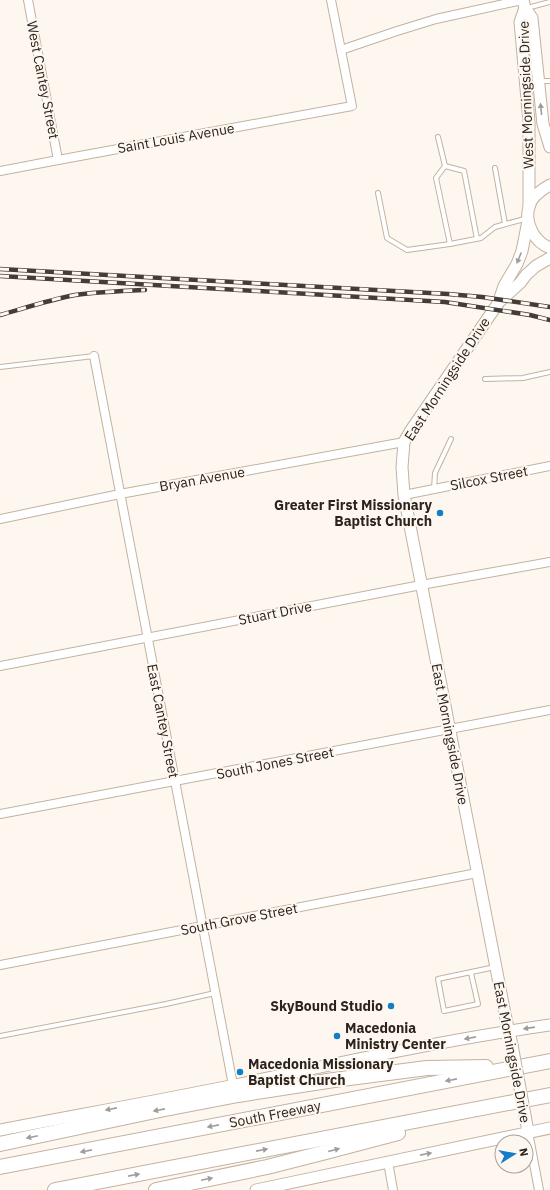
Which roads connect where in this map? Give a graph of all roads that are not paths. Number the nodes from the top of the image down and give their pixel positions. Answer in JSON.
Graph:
{"nodes":[{"id":1,"x":28,"y":0,"type":"edge"},
{"id":2,"x":331,"y":0,"type":"edge"},
{"id":3,"x":550,"y":2,"type":"edge"},
{"id":4,"x":523,"y":3,"type":"edge"},
{"id":5,"x":341,"y":50,"type":"junction"},
{"id":6,"x":538,"y":81,"type":"junction"},
{"id":7,"x":550,"y":81,"type":"edge"},
{"id":8,"x":438,"y":136,"type":"dead end"},
{"id":9,"x":550,"y":147,"type":"edge"},
{"id":10,"x":58,"y":160,"type":"junction"},
{"id":11,"x":445,"y":166,"type":"junction"},
{"id":12,"x":495,"y":168,"type":"dead end"},
{"id":13,"x":0,"y":172,"type":"edge"},
{"id":14,"x":550,"y":185,"type":"edge"},
{"id":15,"x":378,"y":193,"type":"dead end"},
{"id":16,"x":528,"y":215,"type":"junction"},
{"id":17,"x":505,"y":224,"type":"junction"},
{"id":18,"x":477,"y":239,"type":"junction"},
{"id":19,"x":450,"y":244,"type":"junction"},
{"id":20,"x":550,"y":248,"type":"edge"},
{"id":21,"x":550,"y":258,"type":"edge"},
{"id":22,"x":499,"y":302,"type":"junction"},
{"id":23,"x":94,"y":356,"type":"joint"},
{"id":24,"x":0,"y":367,"type":"edge"},
{"id":25,"x":550,"y":372,"type":"edge"},
{"id":26,"x":485,"y":379,"type":"dead end"},
{"id":27,"x":451,"y":439,"type":"dead end"},
{"id":28,"x":404,"y":442,"type":"junction"},
{"id":29,"x":550,"y":466,"type":"edge"},
{"id":30,"x":434,"y":489,"type":"junction"},
{"id":31,"x":120,"y":494,"type":"junction"},
{"id":32,"x":404,"y":495,"type":"junction"},
{"id":33,"x":0,"y":518,"type":"edge"},
{"id":34,"x":550,"y":562,"type":"edge"},
{"id":35,"x":421,"y":585,"type":"junction"},
{"id":36,"x":148,"y":638,"type":"junction"},
{"id":37,"x":0,"y":666,"type":"edge"},
{"id":38,"x":550,"y":710,"type":"edge"},
{"id":39,"x":449,"y":730,"type":"junction"},
{"id":40,"x":175,"y":782,"type":"junction"},
{"id":41,"x":0,"y":814,"type":"edge"},
{"id":42,"x":477,"y":873,"type":"junction"},
{"id":43,"x":202,"y":926,"type":"junction"},
{"id":44,"x":0,"y":965,"type":"edge"},
{"id":45,"x":496,"y":966,"type":"junction"},
{"id":46,"x":471,"y":972,"type":"junction"},
{"id":47,"x":215,"y":993,"type":"junction"},
{"id":48,"x":550,"y":1025,"type":"edge"},
{"id":49,"x":508,"y":1031,"type":"junction"},
{"id":50,"x":0,"y":1036,"type":"edge"},
{"id":51,"x":547,"y":1062,"type":"edge"},
{"id":52,"x":233,"y":1085,"type":"junction"},
{"id":53,"x":550,"y":1095,"type":"edge"},
{"id":54,"x":502,"y":1104,"type":"junction"},
{"id":55,"x":550,"y":1128,"type":"edge"},
{"id":56,"x":527,"y":1129,"type":"junction"},
{"id":57,"x":0,"y":1130,"type":"edge"},
{"id":58,"x":0,"y":1144,"type":"edge"},
{"id":59,"x":388,"y":1162,"type":"junction"},
{"id":60,"x":0,"y":1167,"type":"edge"},
{"id":61,"x":55,"y":1190,"type":"edge"},
{"id":62,"x":156,"y":1190,"type":"edge"},
{"id":63,"x":256,"y":1190,"type":"edge"},
{"id":64,"x":393,"y":1190,"type":"edge"},
{"id":65,"x":539,"y":1190,"type":"edge"}],
"edges":[{"from":1,"to":10,"type":"street","name":"West Cantey Street"},
{"from":2,"to":5,"type":"street"},
{"from":3,"to":4,"type":"lane"},
{"from":4,"to":5,"type":"street"},
{"from":4,"to":6,"type":"street","name":"West Morningside Drive"},
{"from":4,"to":16,"type":"street","name":"West Morningside Drive"},
{"from":5,"to":10,"type":"street","name":"Saint Louis Avenue"},
{"from":6,"to":7,"type":"lane"},
{"from":9,"to":6,"type":"street","name":"West Morningside Drive","one_way":true},
{"from":8,"to":11,"type":"lane"},
{"from":10,"to":13,"type":"street","name":"Saint Louis Avenue"},
{"from":11,"to":18,"type":"lane"},
{"from":11,"to":19,"type":"lane"},
{"from":12,"to":17,"type":"lane"},
{"from":14,"to":16,"type":"street"},
{"from":15,"to":19,"type":"lane"},
{"from":16,"to":17,"type":"lane"},
{"from":16,"to":20,"type":"street"},
{"from":16,"to":22,"type":"street","name":"West Morningside Drive","one_way":true},
{"from":17,"to":18,"type":"lane"},
{"from":18,"to":19,"type":"lane"},
{"from":21,"to":22,"type":"street"},
{"from":22,"to":28,"type":"street","name":"East Morningside Drive"},
{"from":23,"to":24,"type":"lane"},
{"from":23,"to":31,"type":"street","name":"East Cantey Street"},
{"from":25,"to":26,"type":"lane"},
{"from":27,"to":30,"type":"lane"},
{"from":28,"to":31,"type":"street","name":"Bryan Avenue"},
{"from":28,"to":32,"type":"street","name":"East Morningside Drive"},
{"from":29,"to":30,"type":"street","name":"Silcox Street"},
{"from":30,"to":32,"type":"street","name":"Silcox Street"},
{"from":31,"to":33,"type":"street","name":"Bryan Avenue"},
{"from":31,"to":36,"type":"street","name":"East Cantey Street"},
{"from":32,"to":35,"type":"street","name":"East Morningside Drive"},
{"from":34,"to":35,"type":"street","name":"Stuart Drive"},
{"from":35,"to":36,"type":"street","name":"Stuart Drive"},
{"from":35,"to":39,"type":"street","name":"East Morningside Drive"},
{"from":36,"to":37,"type":"street","name":"Stuart Drive"},
{"from":36,"to":40,"type":"street","name":"East Cantey Street"},
{"from":38,"to":39,"type":"street","name":"South Jones Street"},
{"from":39,"to":40,"type":"street","name":"South Jones Street"},
{"from":39,"to":42,"type":"street","name":"East Morningside Drive"},
{"from":40,"to":41,"type":"street","name":"South Jones Street"},
{"from":40,"to":43,"type":"street","name":"East Cantey Street"},
{"from":42,"to":43,"type":"street","name":"South Grove Street"},
{"from":42,"to":45,"type":"street","name":"East Morningside Drive"},
{"from":43,"to":44,"type":"street","name":"South Grove Street"},
{"from":43,"to":47,"type":"street","name":"East Cantey Street"},
{"from":45,"to":46,"type":"lane"},
{"from":45,"to":49,"type":"street","name":"East Morningside Drive"},
{"from":46,"to":46,"type":"lane"},
{"from":47,"to":50,"type":"lane"},
{"from":47,"to":52,"type":"street","name":"East Cantey Street"},
{"from":48,"to":49,"type":"street","one_way":true},
{"from":49,"to":52,"type":"street","one_way":true},
{"from":49,"to":56,"type":"street","name":"East Morningside Drive","bridge":true},
{"from":51,"to":58,"type":"highway","one_way":true},
{"from":51,"to":60,"type":"highway","name":"South Freeway","one_way":true},
{"from":52,"to":57,"type":"street","one_way":true},
{"from":53,"to":54,"type":"highway"},
{"from":61,"to":54,"type":"highway","one_way":true},
{"from":62,"to":54,"type":"highway","one_way":true},
{"from":55,"to":56,"type":"street"},
{"from":59,"to":56,"type":"street","one_way":true},
{"from":56,"to":65,"type":"street","name":"East Morningside Drive"},
{"from":59,"to":63,"type":"street"},
{"from":59,"to":64,"type":"street"}]}
